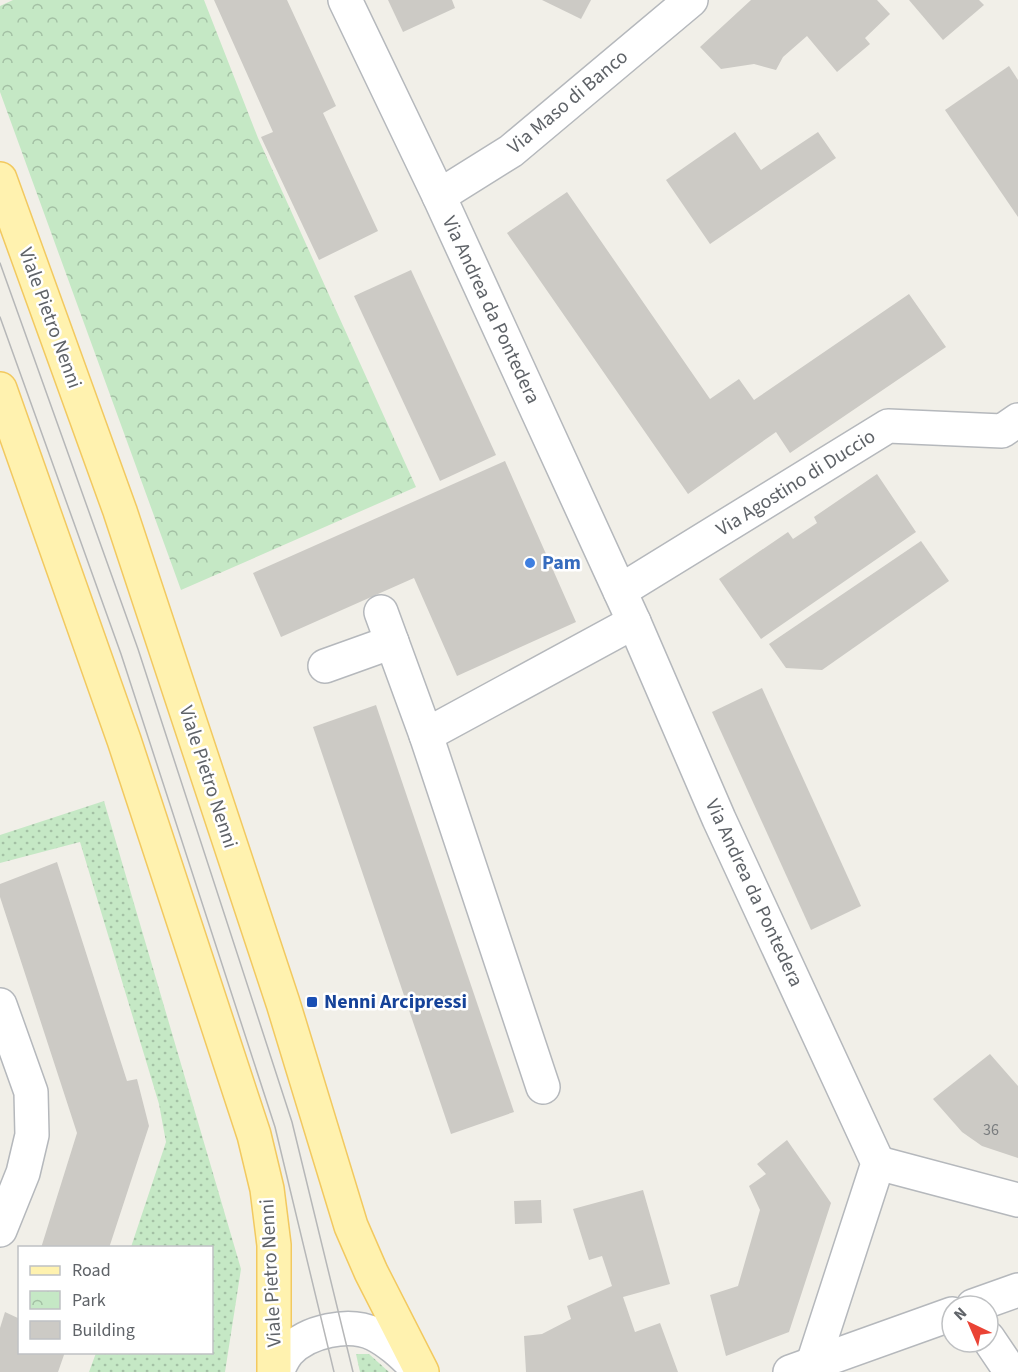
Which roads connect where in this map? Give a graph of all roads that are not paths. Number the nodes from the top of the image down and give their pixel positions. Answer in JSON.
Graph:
{"nodes":[{"id":1,"x":345,"y":0,"type":"edge"},
{"id":2,"x":691,"y":0,"type":"edge"},
{"id":3,"x":0,"y":179,"type":"edge"},
{"id":4,"x":439,"y":196,"type":"junction"},
{"id":5,"x":0,"y":389,"type":"edge"},
{"id":6,"x":1018,"y":420,"type":"edge"},
{"id":7,"x":620,"y":591,"type":"junction"},
{"id":8,"x":381,"y":612,"type":"dead end"},
{"id":9,"x":634,"y":622,"type":"junction"},
{"id":10,"x":392,"y":642,"type":"junction"},
{"id":11,"x":325,"y":666,"type":"dead end"},
{"id":12,"x":426,"y":735,"type":"junction"},
{"id":13,"x":0,"y":1005,"type":"edge"},
{"id":14,"x":543,"y":1087,"type":"dead end"},
{"id":15,"x":878,"y":1163,"type":"junction"},
{"id":16,"x":1018,"y":1200,"type":"edge"},
{"id":17,"x":0,"y":1230,"type":"edge"},
{"id":18,"x":1018,"y":1290,"type":"edge"},
{"id":19,"x":1000,"y":1297,"type":"edge"},
{"id":20,"x":940,"y":1318,"type":"edge"},
{"id":21,"x":999,"y":1354,"type":"edge"},
{"id":22,"x":801,"y":1368,"type":"edge"},
{"id":23,"x":275,"y":1372,"type":"edge"},
{"id":24,"x":421,"y":1372,"type":"edge"},
{"id":25,"x":1011,"y":1372,"type":"edge"}],
"edges":[{"from":1,"to":4,"type":"street","name":"Via Andrea da Pontedera"},
{"from":2,"to":4,"type":"street","name":"Via Maso di Banco"},
{"from":3,"to":24,"type":"main road","name":"Viale Pietro Nenni"},
{"from":4,"to":7,"type":"street","name":"Via Andrea da Pontedera"},
{"from":5,"to":23,"type":"main road","name":"Viale Pietro Nenni"},
{"from":6,"to":7,"type":"street","name":"Via Agostino di Duccio"},
{"from":7,"to":9,"type":"street","name":"Via Andrea da Pontedera"},
{"from":8,"to":10,"type":"street"},
{"from":9,"to":12,"type":"street"},
{"from":9,"to":15,"type":"street","name":"Via Andrea da Pontedera"},
{"from":10,"to":11,"type":"street"},
{"from":10,"to":12,"type":"street"},
{"from":12,"to":14,"type":"street"},
{"from":13,"to":17,"type":"street"},
{"from":15,"to":16,"type":"street"},
{"from":15,"to":22,"type":"street"},
{"from":18,"to":19,"type":"street"},
{"from":20,"to":22,"type":"street"},
{"from":21,"to":25,"type":"street"},
{"from":23,"to":24,"type":"street","name":"Viale Pietro Nenni"}]}
